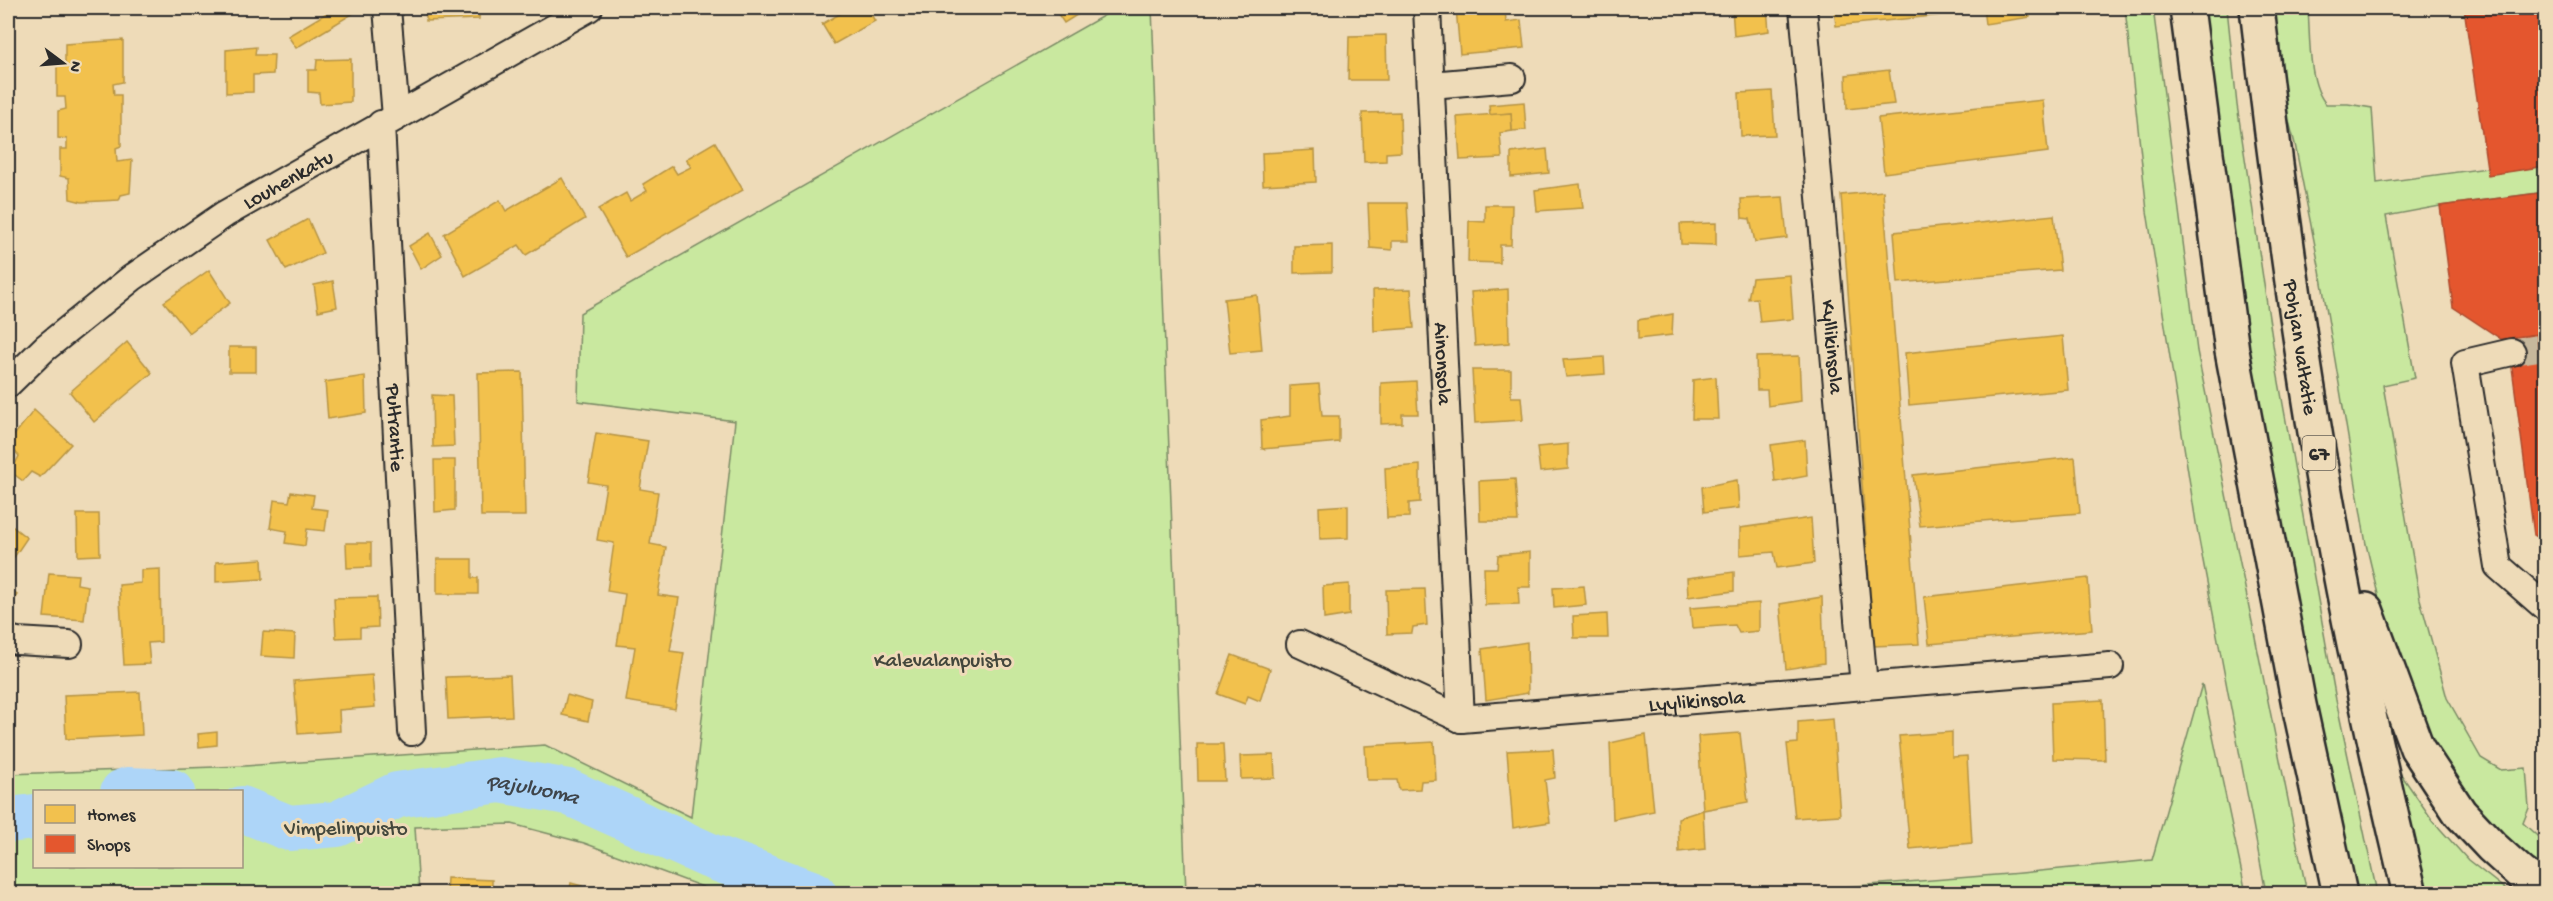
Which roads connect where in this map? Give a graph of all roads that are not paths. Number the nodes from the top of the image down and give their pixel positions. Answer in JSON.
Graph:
{"nodes":[{"id":1,"x":387,"y":8,"type":"edge"},
{"id":2,"x":590,"y":8,"type":"edge"},
{"id":3,"x":1427,"y":8,"type":"edge"},
{"id":4,"x":1803,"y":8,"type":"edge"},
{"id":5,"x":2187,"y":8,"type":"edge"},
{"id":6,"x":2257,"y":8,"type":"edge"},
{"id":7,"x":1512,"y":78,"type":"dead end"},
{"id":8,"x":1431,"y":85,"type":"junction"},
{"id":9,"x":389,"y":120,"type":"junction"},
{"id":10,"x":2512,"y":352,"type":"tunnel mouth"},
{"id":11,"x":8,"y":384,"type":"edge"},
{"id":12,"x":2323,"y":481,"type":"junction"},
{"id":13,"x":2546,"y":608,"type":"edge"},
{"id":14,"x":8,"y":639,"type":"edge"},
{"id":15,"x":69,"y":644,"type":"dead end"},
{"id":16,"x":1300,"y":644,"type":"dead end"},
{"id":17,"x":2109,"y":666,"type":"dead end"},
{"id":18,"x":1864,"y":686,"type":"junction"},
{"id":19,"x":1461,"y":718,"type":"junction"},
{"id":20,"x":412,"y":732,"type":"dead end"},
{"id":21,"x":2534,"y":883,"type":"edge"},
{"id":22,"x":2340,"y":894,"type":"edge"},
{"id":23,"x":2410,"y":894,"type":"edge"}],
"edges":[{"from":1,"to":9,"type":"street","name":"Pultrantie"},
{"from":2,"to":9,"type":"street","name":"Louhenkatu"},
{"from":3,"to":8,"type":"street","name":"Ainonsola"},
{"from":4,"to":18,"type":"street","name":"Kyllikinsola"},
{"from":5,"to":22,"type":"highway"},
{"from":6,"to":12,"type":"highway","name":"Pohjan valtatie","number":"67"},
{"from":7,"to":8,"type":"street"},
{"from":8,"to":19,"type":"street","name":"Ainonsola"},
{"from":9,"to":11,"type":"street","name":"Louhenkatu"},
{"from":9,"to":20,"type":"street","name":"Pultrantie"},
{"from":10,"to":13,"type":"street"},
{"from":12,"to":21,"type":"highway"},
{"from":12,"to":23,"type":"highway","name":"Pohjan valtatie","number":"67"},
{"from":14,"to":15,"type":"street"},
{"from":16,"to":19,"type":"street","name":"Lyylikinsola"},
{"from":17,"to":18,"type":"street","name":"Lyylikinsola"},
{"from":18,"to":19,"type":"street","name":"Lyylikinsola"}]}
